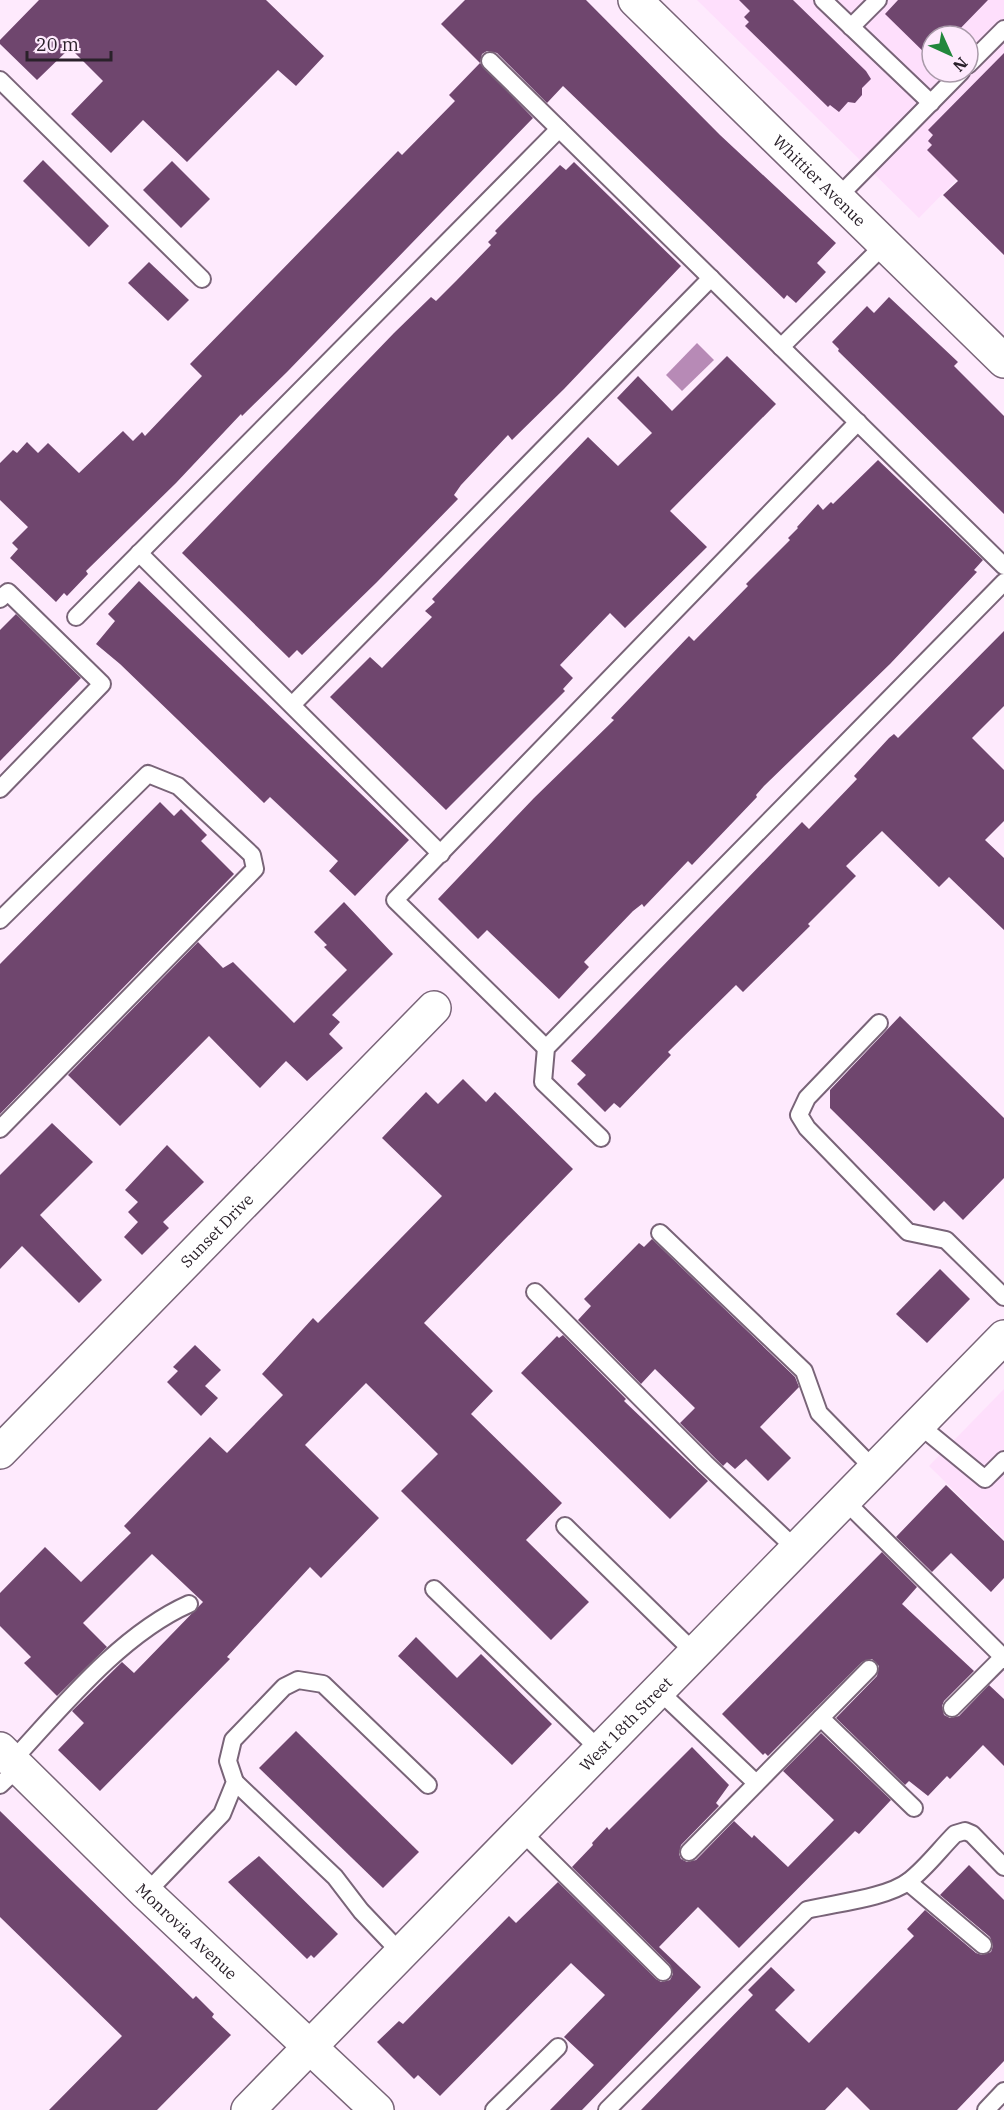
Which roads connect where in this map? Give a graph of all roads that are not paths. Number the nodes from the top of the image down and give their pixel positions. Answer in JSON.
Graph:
{"nodes":[{"id":1,"x":635,"y":0,"type":"edge"},
{"id":2,"x":823,"y":0,"type":"edge"},
{"id":3,"x":878,"y":0,"type":"edge"},
{"id":4,"x":851,"y":27,"type":"junction"},
{"id":5,"x":1004,"y":29,"type":"edge"},
{"id":6,"x":980,"y":53,"type":"edge"},
{"id":7,"x":490,"y":61,"type":"dead end"},
{"id":8,"x":0,"y":80,"type":"edge"},
{"id":9,"x":949,"y":84,"type":"edge"},
{"id":10,"x":931,"y":103,"type":"junction"},
{"id":11,"x":559,"y":129,"type":"junction"},
{"id":12,"x":838,"y":197,"type":"junction"},
{"id":13,"x":885,"y":244,"type":"junction"},
{"id":14,"x":711,"y":278,"type":"junction"},
{"id":15,"x":202,"y":279,"type":"dead end"},
{"id":16,"x":781,"y":347,"type":"junction"},
{"id":17,"x":1004,"y":361,"type":"edge"},
{"id":18,"x":858,"y":422,"type":"junction"},
{"id":19,"x":139,"y":553,"type":"junction"},
{"id":20,"x":1004,"y":566,"type":"edge"},
{"id":21,"x":1004,"y":582,"type":"edge"},
{"id":22,"x":0,"y":599,"type":"edge"},
{"id":23,"x":76,"y":616,"type":"dead end"},
{"id":24,"x":292,"y":705,"type":"junction"},
{"id":25,"x":0,"y":789,"type":"edge"},
{"id":26,"x":441,"y":854,"type":"junction"},
{"id":27,"x":0,"y":920,"type":"edge"},
{"id":28,"x":434,"y":1008,"type":"dead end"},
{"id":29,"x":879,"y":1023,"type":"dead end"},
{"id":30,"x":546,"y":1048,"type":"junction"},
{"id":31,"x":0,"y":1129,"type":"edge"},
{"id":32,"x":601,"y":1138,"type":"dead end"},
{"id":33,"x":660,"y":1233,"type":"dead end"},
{"id":34,"x":535,"y":1292,"type":"dead end"},
{"id":35,"x":1004,"y":1297,"type":"edge"},
{"id":36,"x":1004,"y":1337,"type":"edge"},
{"id":37,"x":918,"y":1424,"type":"junction"},
{"id":38,"x":0,"y":1452,"type":"edge"},
{"id":39,"x":1004,"y":1460,"type":"edge"},
{"id":40,"x":874,"y":1469,"type":"junction"},
{"id":41,"x":844,"y":1500,"type":"junction"},
{"id":42,"x":565,"y":1526,"type":"dead end"},
{"id":43,"x":796,"y":1550,"type":"junction"},
{"id":44,"x":434,"y":1589,"type":"dead end"},
{"id":45,"x":189,"y":1604,"type":"dead end"},
{"id":46,"x":695,"y":1653,"type":"junction"},
{"id":47,"x":1003,"y":1657,"type":"edge"},
{"id":48,"x":869,"y":1669,"type":"dead end"},
{"id":49,"x":658,"y":1690,"type":"junction"},
{"id":50,"x":952,"y":1708,"type":"dead end"},
{"id":51,"x":821,"y":1718,"type":"junction"},
{"id":52,"x":600,"y":1750,"type":"junction"},
{"id":53,"x":8,"y":1766,"type":"edge"},
{"id":54,"x":235,"y":1782,"type":"junction"},
{"id":55,"x":756,"y":1783,"type":"junction"},
{"id":56,"x":428,"y":1785,"type":"dead end"},
{"id":57,"x":914,"y":1808,"type":"dead end"},
{"id":58,"x":521,"y":1831,"type":"junction"},
{"id":59,"x":689,"y":1852,"type":"dead end"},
{"id":60,"x":1004,"y":1867,"type":"edge"},
{"id":61,"x":908,"y":1882,"type":"junction"},
{"id":62,"x":146,"y":1893,"type":"junction"},
{"id":63,"x":982,"y":1945,"type":"dead end"},
{"id":64,"x":401,"y":1953,"type":"junction"},
{"id":65,"x":663,"y":1972,"type":"dead end"},
{"id":66,"x":311,"y":2046,"type":"junction"},
{"id":67,"x":558,"y":2047,"type":"dead end"},
{"id":68,"x":1004,"y":2091,"type":"edge"},
{"id":69,"x":248,"y":2110,"type":"edge"},
{"id":70,"x":377,"y":2110,"type":"edge"},
{"id":71,"x":494,"y":2110,"type":"edge"},
{"id":72,"x":607,"y":2110,"type":"edge"},
{"id":73,"x":986,"y":2110,"type":"edge"}],
"edges":[{"from":1,"to":12,"type":"street","name":"Whittier Avenue"},
{"from":2,"to":4,"type":"lane"},
{"from":3,"to":4,"type":"lane"},
{"from":4,"to":10,"type":"lane"},
{"from":5,"to":6,"type":"lane"},
{"from":7,"to":11,"type":"lane"},
{"from":8,"to":15,"type":"lane"},
{"from":9,"to":10,"type":"lane"},
{"from":10,"to":12,"type":"lane"},
{"from":11,"to":14,"type":"lane"},
{"from":11,"to":19,"type":"lane"},
{"from":12,"to":13,"type":"street","name":"Whittier Avenue"},
{"from":13,"to":16,"type":"lane"},
{"from":13,"to":17,"type":"street","name":"Whittier Avenue"},
{"from":14,"to":16,"type":"lane"},
{"from":14,"to":24,"type":"lane"},
{"from":16,"to":18,"type":"lane"},
{"from":18,"to":20,"type":"lane"},
{"from":18,"to":26,"type":"lane"},
{"from":19,"to":23,"type":"lane"},
{"from":19,"to":24,"type":"lane"},
{"from":21,"to":30,"type":"lane"},
{"from":22,"to":25,"type":"lane"},
{"from":24,"to":26,"type":"lane"},
{"from":26,"to":30,"type":"lane"},
{"from":27,"to":31,"type":"lane"},
{"from":28,"to":38,"type":"street","name":"Sunset Drive"},
{"from":29,"to":35,"type":"lane"},
{"from":30,"to":32,"type":"lane"},
{"from":33,"to":40,"type":"lane"},
{"from":34,"to":43,"type":"lane"},
{"from":36,"to":37,"type":"street","name":"West 18th Street"},
{"from":37,"to":39,"type":"lane"},
{"from":37,"to":40,"type":"street","name":"West 18th Street"},
{"from":40,"to":41,"type":"street","name":"West 18th Street"},
{"from":41,"to":43,"type":"street","name":"West 18th Street"},
{"from":41,"to":47,"type":"lane"},
{"from":42,"to":46,"type":"lane"},
{"from":43,"to":46,"type":"street","name":"West 18th Street"},
{"from":44,"to":52,"type":"lane"},
{"from":45,"to":53,"type":"lane"},
{"from":46,"to":49,"type":"street","name":"West 18th Street"},
{"from":47,"to":50,"type":"lane"},
{"from":48,"to":51,"type":"lane"},
{"from":49,"to":52,"type":"street","name":"West 18th Street"},
{"from":49,"to":55,"type":"lane"},
{"from":51,"to":55,"type":"lane"},
{"from":51,"to":57,"type":"lane"},
{"from":52,"to":58,"type":"street","name":"West 18th Street"},
{"from":53,"to":62,"type":"street","name":"Monrovia Avenue"},
{"from":54,"to":56,"type":"lane"},
{"from":54,"to":62,"type":"lane"},
{"from":54,"to":64,"type":"lane"},
{"from":55,"to":59,"type":"lane"},
{"from":58,"to":64,"type":"street","name":"West 18th Street"},
{"from":58,"to":65,"type":"lane"},
{"from":60,"to":61,"type":"lane"},
{"from":61,"to":63,"type":"lane"},
{"from":61,"to":72,"type":"lane"},
{"from":62,"to":66,"type":"street","name":"Monrovia Avenue"},
{"from":64,"to":66,"type":"street","name":"West 18th Street"},
{"from":66,"to":69,"type":"street","name":"West 18th Street"},
{"from":66,"to":70,"type":"street","name":"Monrovia Avenue"},
{"from":67,"to":71,"type":"lane"},
{"from":68,"to":73,"type":"lane"}]}
